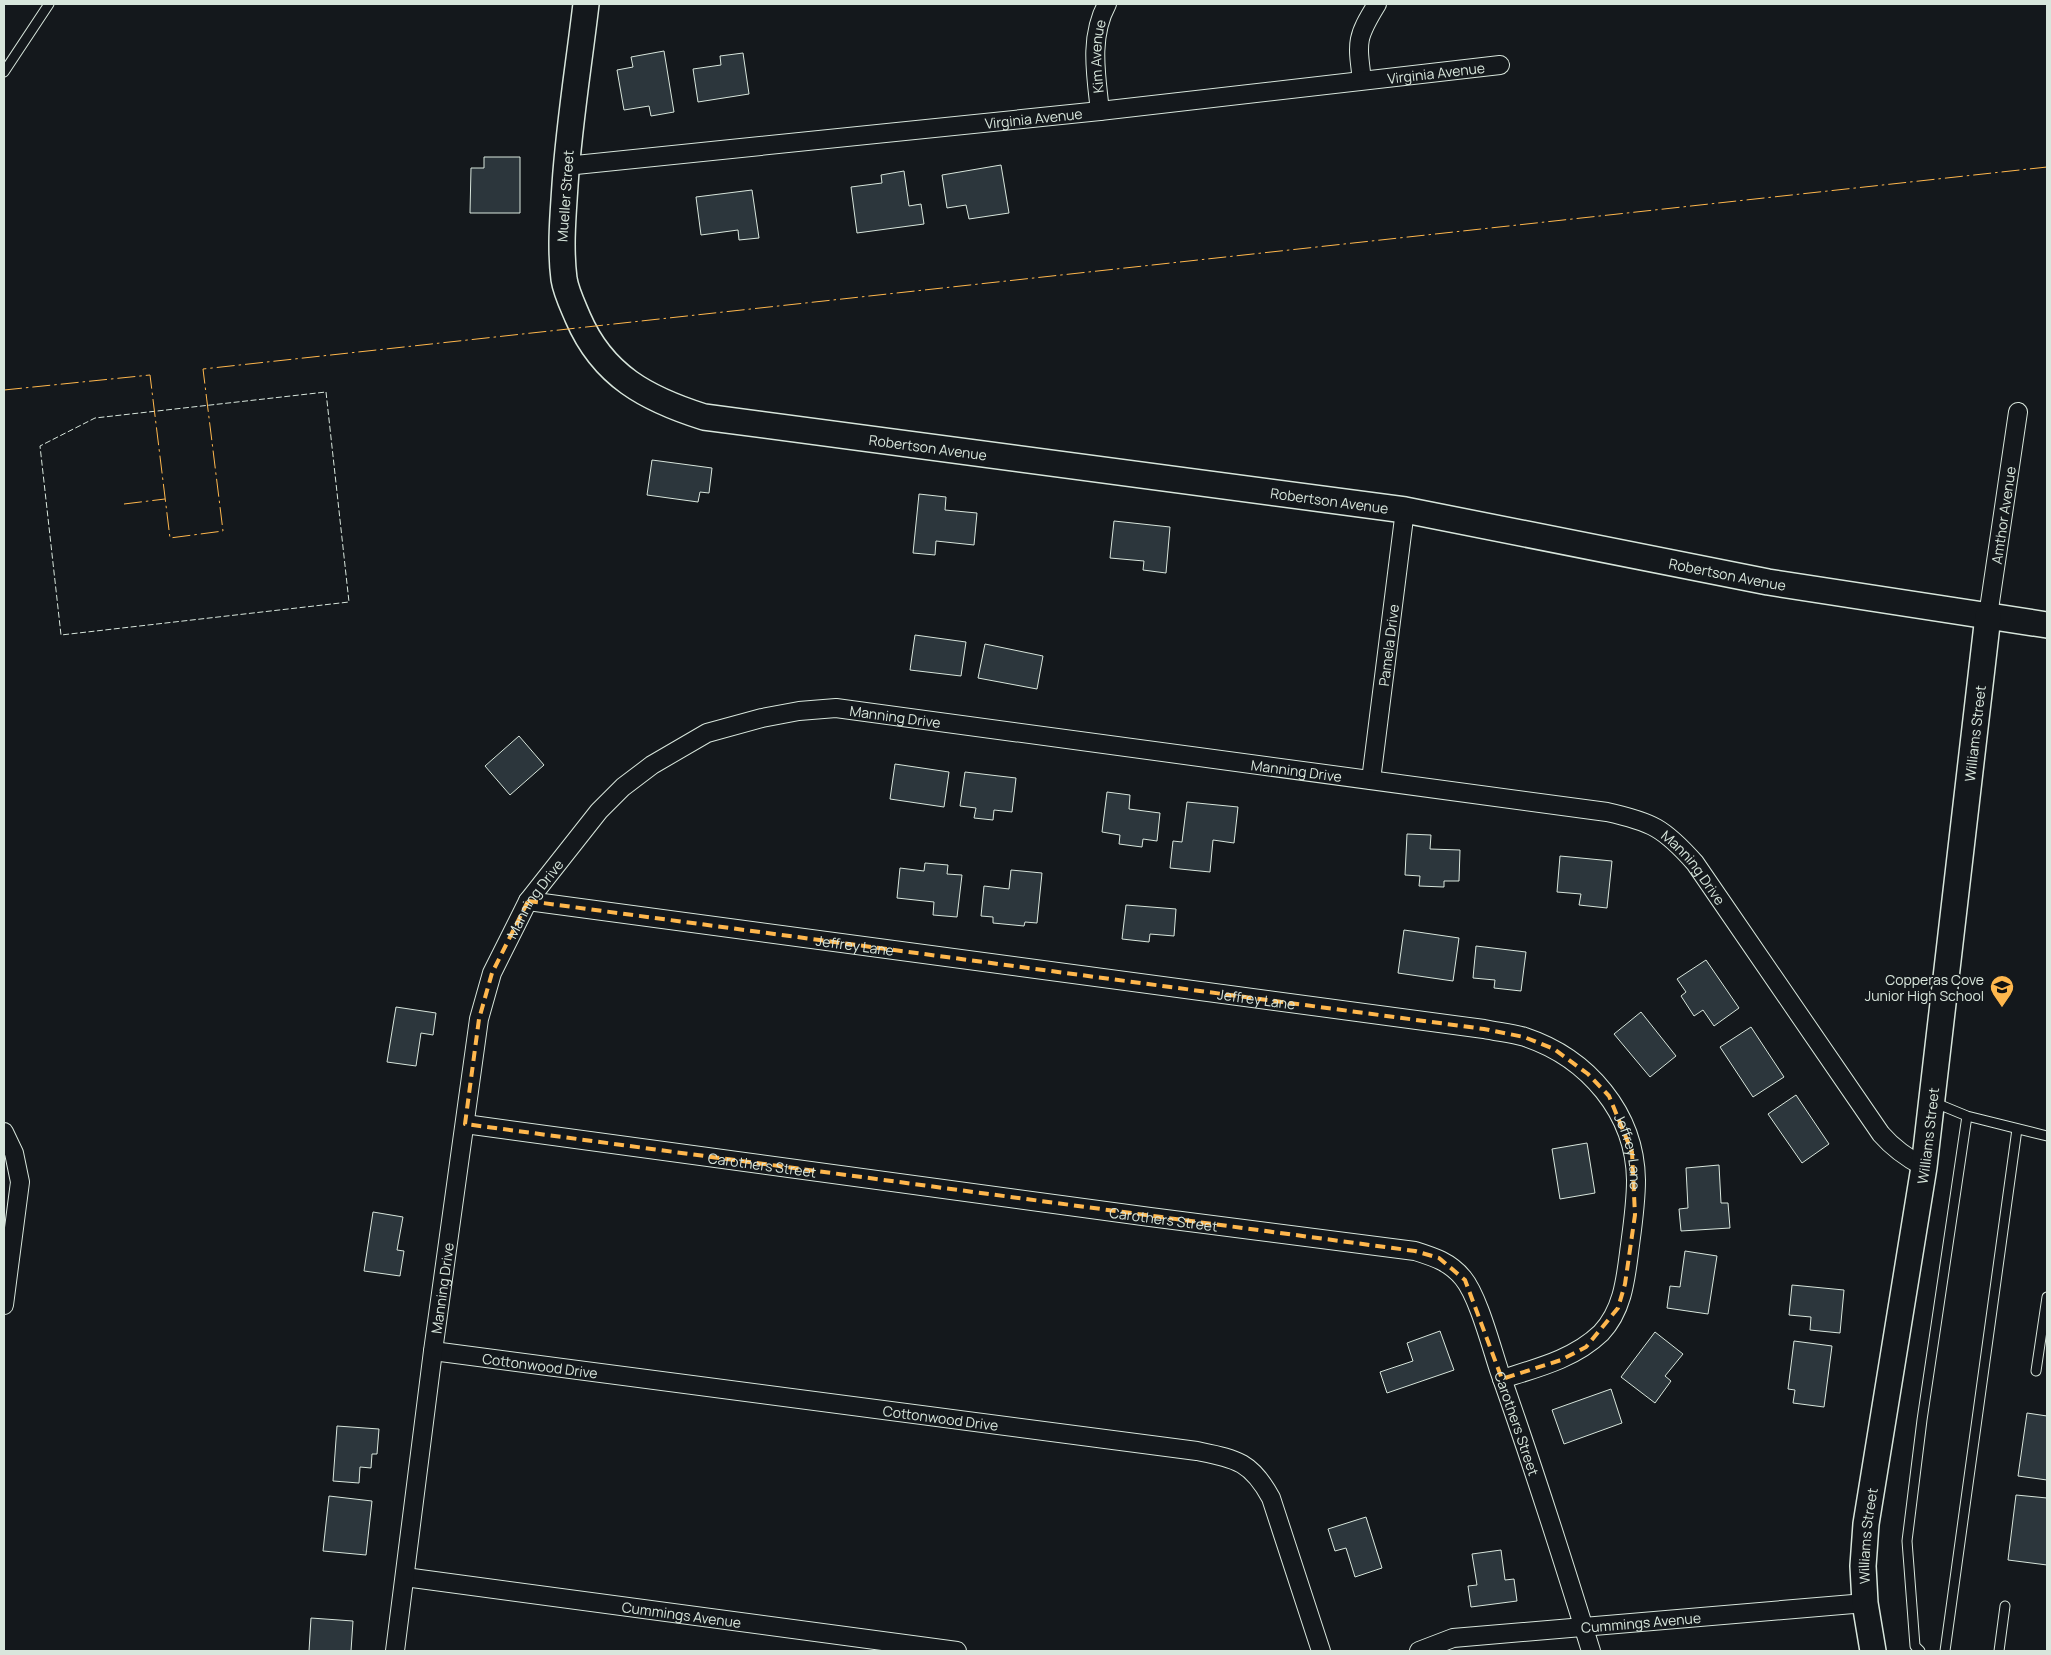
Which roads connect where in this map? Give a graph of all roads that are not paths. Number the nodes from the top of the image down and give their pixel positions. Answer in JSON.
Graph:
{"nodes":[{"id":1,"x":49,"y":4,"type":"edge"},
{"id":2,"x":586,"y":4,"type":"edge"},
{"id":3,"x":1107,"y":4,"type":"edge"},
{"id":4,"x":1377,"y":4,"type":"edge"},
{"id":5,"x":1500,"y":65,"type":"dead end"},
{"id":6,"x":4,"y":72,"type":"edge"},
{"id":7,"x":1362,"y":80,"type":"junction"},
{"id":8,"x":1100,"y":111,"type":"junction"},
{"id":9,"x":566,"y":166,"type":"junction"},
{"id":10,"x":617,"y":373,"type":"joint"},
{"id":11,"x":2018,"y":412,"type":"dead end"},
{"id":12,"x":1405,"y":510,"type":"junction"},
{"id":13,"x":1988,"y":616,"type":"junction"},
{"id":14,"x":2047,"y":625,"type":"edge"},
{"id":15,"x":1371,"y":780,"type":"junction"},
{"id":16,"x":528,"y":901,"type":"junction"},
{"id":17,"x":1930,"y":1101,"type":"junction"},
{"id":18,"x":1967,"y":1116,"type":"junction"},
{"id":19,"x":465,"y":1124,"type":"junction"},
{"id":20,"x":2017,"y":1128,"type":"junction"},
{"id":21,"x":4,"y":1132,"type":"edge"},
{"id":22,"x":2047,"y":1136,"type":"edge"},
{"id":23,"x":1924,"y":1167,"type":"junction"},
{"id":24,"x":2047,"y":1302,"type":"edge"},
{"id":25,"x":4,"y":1305,"type":"edge"},
{"id":26,"x":433,"y":1352,"type":"junction"},
{"id":27,"x":2036,"y":1371,"type":"dead end"},
{"id":28,"x":1502,"y":1379,"type":"junction"},
{"id":29,"x":405,"y":1577,"type":"junction"},
{"id":30,"x":1865,"y":1604,"type":"junction"},
{"id":31,"x":2005,"y":1606,"type":"dead end"},
{"id":32,"x":1584,"y":1627,"type":"junction"},
{"id":33,"x":898,"y":1647,"type":"edge"},
{"id":34,"x":395,"y":1651,"type":"edge"},
{"id":35,"x":957,"y":1651,"type":"edge"},
{"id":36,"x":1321,"y":1651,"type":"edge"},
{"id":37,"x":1419,"y":1651,"type":"edge"},
{"id":38,"x":1591,"y":1651,"type":"edge"},
{"id":39,"x":1873,"y":1651,"type":"edge"},
{"id":40,"x":1920,"y":1651,"type":"edge"},
{"id":41,"x":1945,"y":1651,"type":"edge"},
{"id":42,"x":1999,"y":1651,"type":"edge"}],
"edges":[{"from":1,"to":6,"type":"lane"},
{"from":2,"to":9,"type":"street","name":"Mueller Street"},
{"from":3,"to":8,"type":"street","name":"Kim Avenue"},
{"from":4,"to":7,"type":"street"},
{"from":5,"to":7,"type":"street","name":"Virginia Avenue"},
{"from":7,"to":8,"type":"street","name":"Virginia Avenue"},
{"from":8,"to":9,"type":"street","name":"Virginia Avenue"},
{"from":9,"to":10,"type":"street","name":"Mueller Street"},
{"from":10,"to":12,"type":"street","name":"Robertson Avenue"},
{"from":11,"to":13,"type":"street","name":"Amthor Avenue"},
{"from":12,"to":13,"type":"street","name":"Robertson Avenue"},
{"from":12,"to":15,"type":"street","name":"Pamela Drive"},
{"from":13,"to":14,"type":"street","name":"Robertson Avenue"},
{"from":13,"to":17,"type":"street","name":"Williams Street"},
{"from":15,"to":16,"type":"street","name":"Manning Drive"},
{"from":15,"to":23,"type":"street","name":"Manning Drive"},
{"from":16,"to":19,"type":"street","name":"Manning Drive"},
{"from":16,"to":28,"type":"street","name":"Jeffrey Lane"},
{"from":17,"to":18,"type":"lane"},
{"from":17,"to":23,"type":"street","name":"Williams Street"},
{"from":18,"to":20,"type":"lane"},
{"from":18,"to":40,"type":"lane"},
{"from":19,"to":26,"type":"street","name":"Manning Drive"},
{"from":19,"to":28,"type":"street","name":"Carothers Street"},
{"from":20,"to":22,"type":"lane"},
{"from":20,"to":41,"type":"lane"},
{"from":21,"to":25,"type":"street"},
{"from":23,"to":30,"type":"street","name":"Williams Street"},
{"from":24,"to":27,"type":"lane"},
{"from":26,"to":29,"type":"street","name":"Manning Drive"},
{"from":26,"to":36,"type":"street","name":"Cottonwood Drive"},
{"from":28,"to":32,"type":"street","name":"Carothers Street"},
{"from":29,"to":33,"type":"street","name":"Cummings Avenue"},
{"from":29,"to":34,"type":"street","name":"Manning Drive"},
{"from":30,"to":32,"type":"street","name":"Cummings Avenue"},
{"from":30,"to":39,"type":"street","name":"Williams Street"},
{"from":31,"to":42,"type":"lane"},
{"from":32,"to":37,"type":"street","name":"Cummings Avenue"},
{"from":32,"to":38,"type":"street","name":"Carothers Street"},
{"from":33,"to":35,"type":"street","name":"Cummings Avenue"}]}
